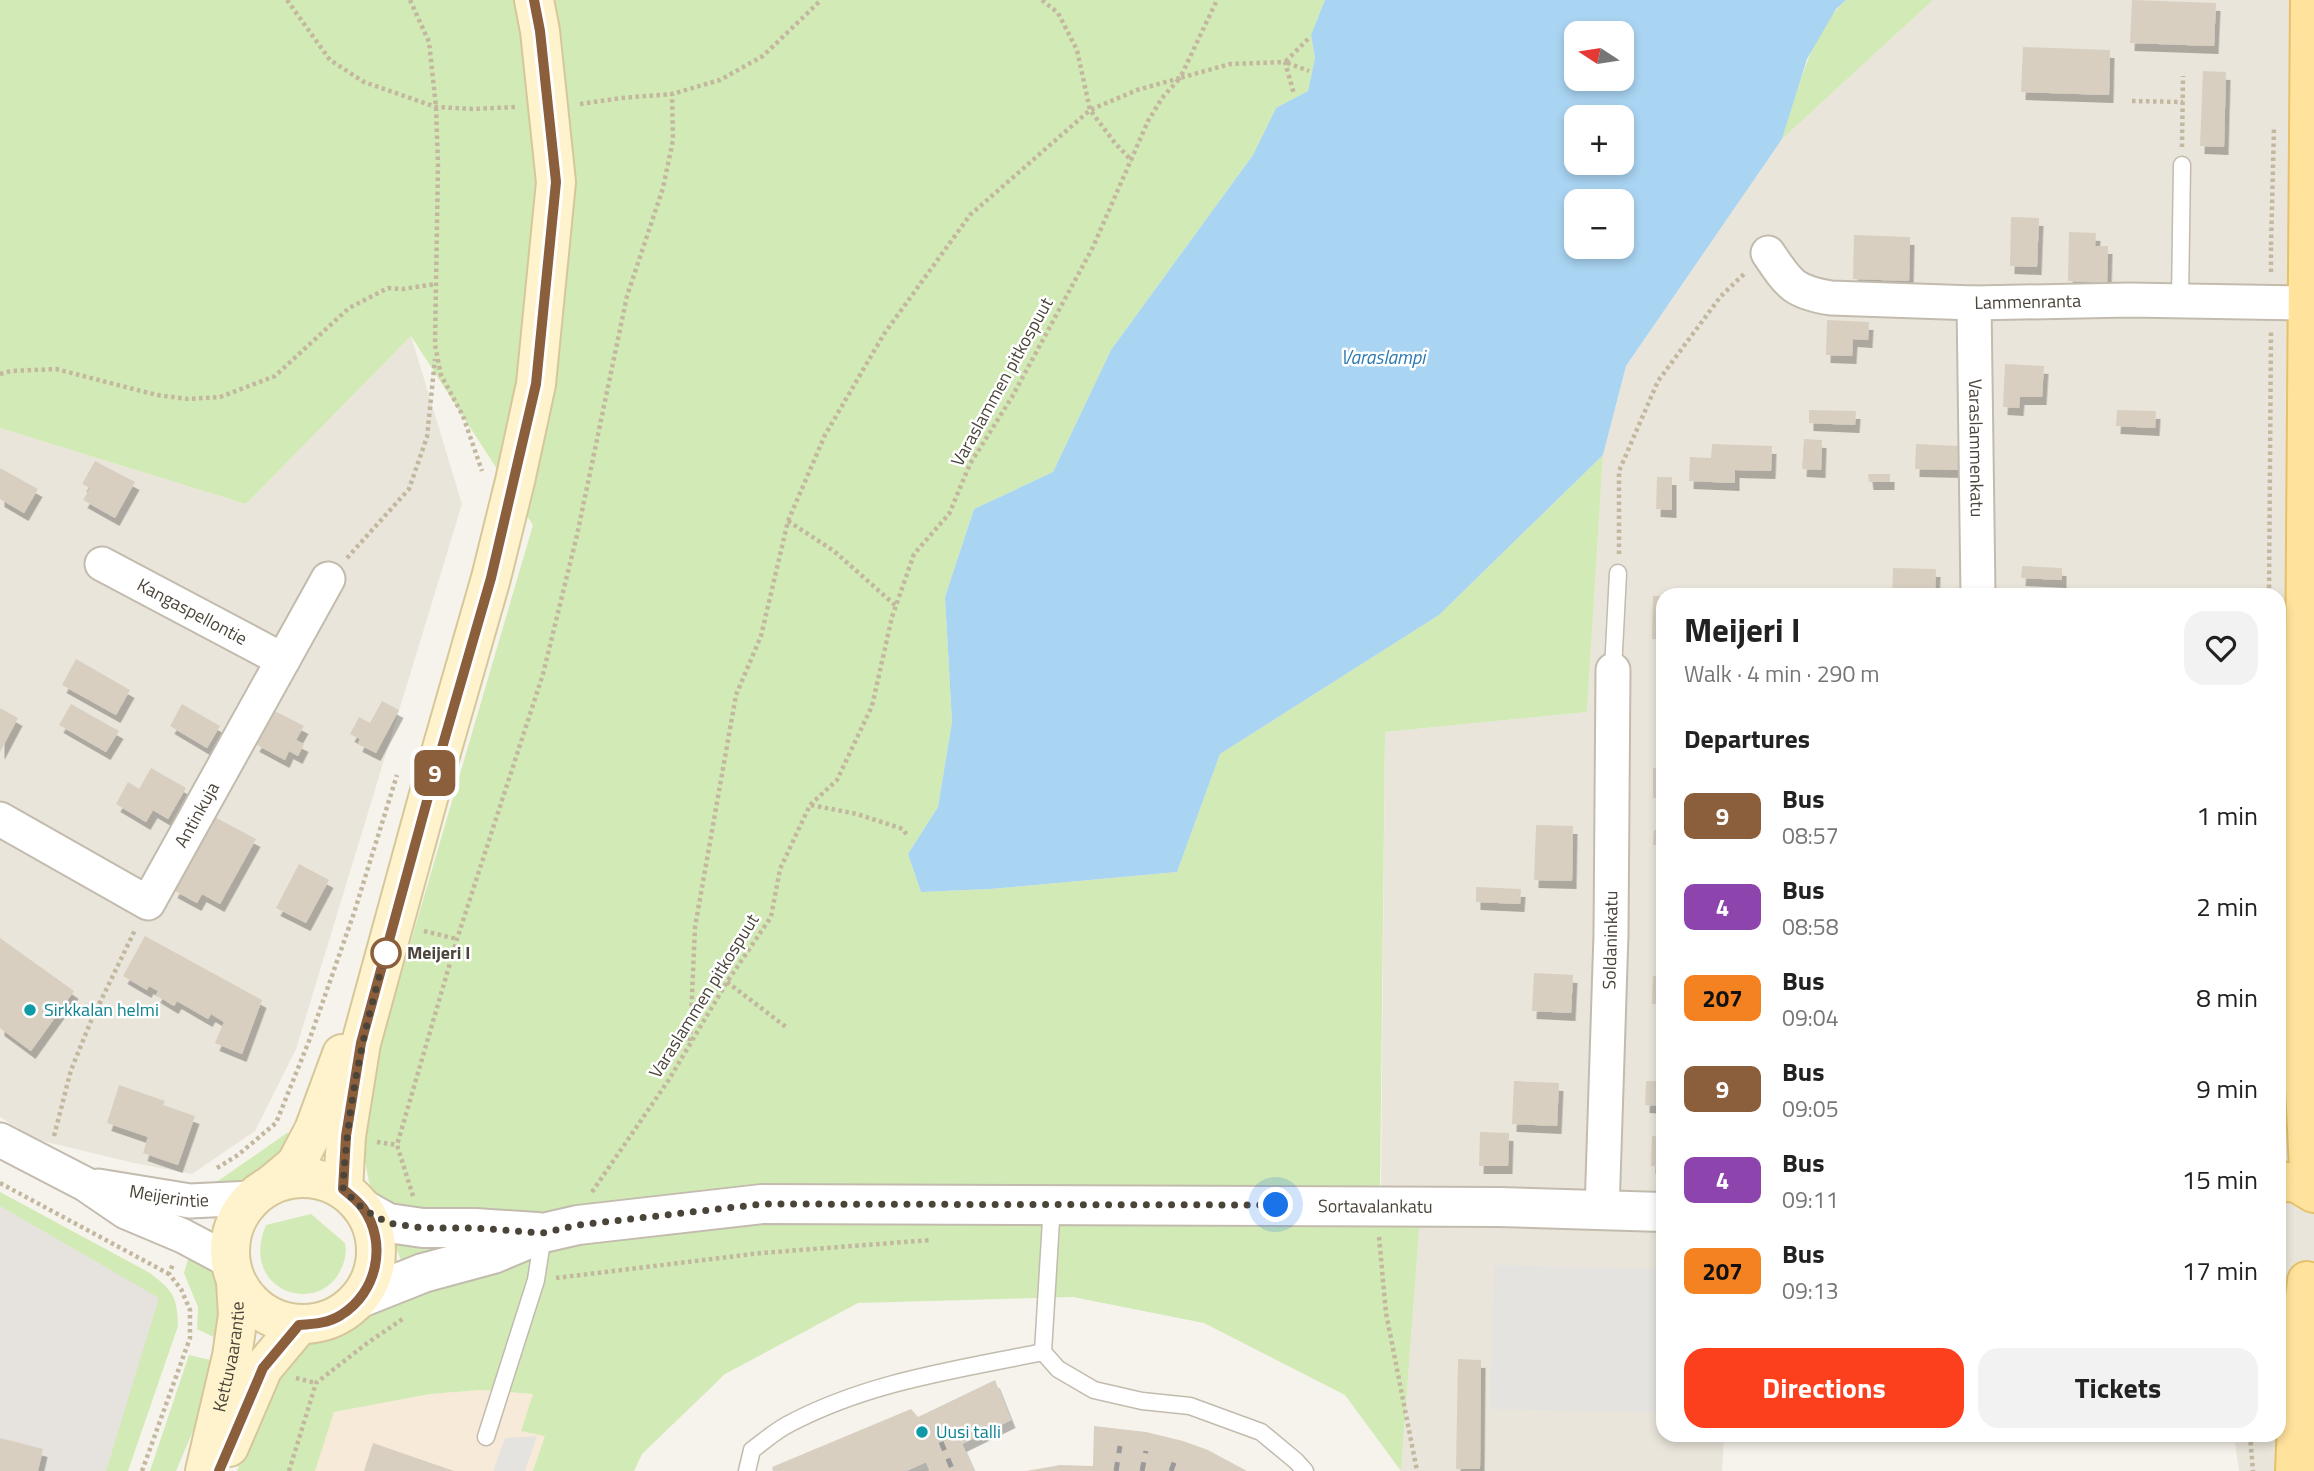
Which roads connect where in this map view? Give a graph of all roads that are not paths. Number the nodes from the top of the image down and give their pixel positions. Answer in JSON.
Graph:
{"nodes":[{"id":1,"x":534,"y":0,"type":"edge"},
{"id":2,"x":2311,"y":0,"type":"edge"},
{"id":3,"x":2182,"y":166,"type":"road end"},
{"id":4,"x":1768,"y":253,"type":"road end"},
{"id":5,"x":2180,"y":300,"type":"junction"},
{"id":6,"x":2289,"y":302,"type":"junction"},
{"id":7,"x":1974,"y":303,"type":"junction"},
{"id":8,"x":102,"y":564,"type":"dead end"},
{"id":9,"x":1618,"y":573,"type":"road end"},
{"id":10,"x":328,"y":579,"type":"road end"},
{"id":11,"x":1978,"y":588,"type":"edge"},
{"id":12,"x":283,"y":660,"type":"junction"},
{"id":13,"x":1613,"y":670,"type":"joint"},
{"id":14,"x":416,"y":775,"type":"junction"},
{"id":15,"x":0,"y":819,"type":"edge"},
{"id":16,"x":2298,"y":947,"type":"junction"},
{"id":17,"x":2286,"y":1029,"type":"edge"},
{"id":18,"x":0,"y":1140,"type":"edge"},
{"id":19,"x":85,"y":1184,"type":"junction"},
{"id":20,"x":2301,"y":1187,"type":"edge"},
{"id":21,"x":261,"y":1192,"type":"junction"},
{"id":22,"x":353,"y":1199,"type":"junction"},
{"id":23,"x":1052,"y":1204,"type":"junction"},
{"id":24,"x":1602,"y":1211,"type":"junction"},
{"id":25,"x":1656,"y":1212,"type":"edge"},
{"id":26,"x":543,"y":1233,"type":"junction"},
{"id":27,"x":233,"y":1271,"type":"junction"},
{"id":28,"x":2300,"y":1282,"type":"edge"},
{"id":29,"x":360,"y":1298,"type":"junction"},
{"id":30,"x":299,"y":1325,"type":"junction"},
{"id":31,"x":1043,"y":1352,"type":"junction"},
{"id":32,"x":486,"y":1437,"type":"dead end"},
{"id":33,"x":2285,"y":1442,"type":"edge"},
{"id":34,"x":205,"y":1471,"type":"edge"},
{"id":35,"x":219,"y":1471,"type":"edge"},
{"id":36,"x":747,"y":1471,"type":"edge"},
{"id":37,"x":1305,"y":1471,"type":"edge"},
{"id":38,"x":2288,"y":1471,"type":"edge"},
{"id":39,"x":2295,"y":1471,"type":"edge"}],
"edges":[{"from":1,"to":14,"type":"main road"},
{"from":2,"to":6,"type":"main road"},
{"from":3,"to":5,"type":"lane"},
{"from":4,"to":7,"type":"street","name":"Lammenranta"},
{"from":5,"to":6,"type":"street","name":"Lammenranta"},
{"from":5,"to":7,"type":"street","name":"Lammenranta"},
{"from":6,"to":16,"type":"main road"},
{"from":7,"to":11,"type":"street","name":"Varaslammenkatu"},
{"from":8,"to":12,"type":"street","name":"Kangaspellontie"},
{"from":9,"to":13,"type":"lane"},
{"from":10,"to":12,"type":"street","name":"Antinkuja"},
{"from":12,"to":15,"type":"street","name":"Antinkuja"},
{"from":13,"to":24,"type":"street","name":"Soldaninkatu"},
{"from":14,"to":21,"type":"main road"},
{"from":14,"to":22,"type":"main road"},
{"from":16,"to":17,"type":"main road"},
{"from":16,"to":20,"type":"main road"},
{"from":18,"to":19,"type":"street","name":"Meijerintie"},
{"from":19,"to":21,"type":"street","name":"Meijerintie"},
{"from":19,"to":27,"type":"street","name":"Meijerintie"},
{"from":21,"to":22,"type":"main road"},
{"from":21,"to":27,"type":"main road"},
{"from":22,"to":26,"type":"street","name":"Sortavalankatu"},
{"from":22,"to":29,"type":"main road"},
{"from":23,"to":24,"type":"street","name":"Sortavalankatu"},
{"from":23,"to":26,"type":"street","name":"Sortavalankatu"},
{"from":23,"to":31,"type":"lane"},
{"from":24,"to":25,"type":"street","name":"Sortavalankatu"},
{"from":26,"to":29,"type":"street","name":"Sortavalankatu"},
{"from":26,"to":32,"type":"lane"},
{"from":27,"to":30,"type":"main road"},
{"from":27,"to":34,"type":"main road","name":"Kettuvaarantie"},
{"from":28,"to":39,"type":"main road"},
{"from":29,"to":30,"type":"main road"},
{"from":30,"to":35,"type":"main road","name":"Kettuvaarantie"},
{"from":31,"to":36,"type":"lane"},
{"from":31,"to":37,"type":"lane"},
{"from":33,"to":38,"type":"main road"}]}
